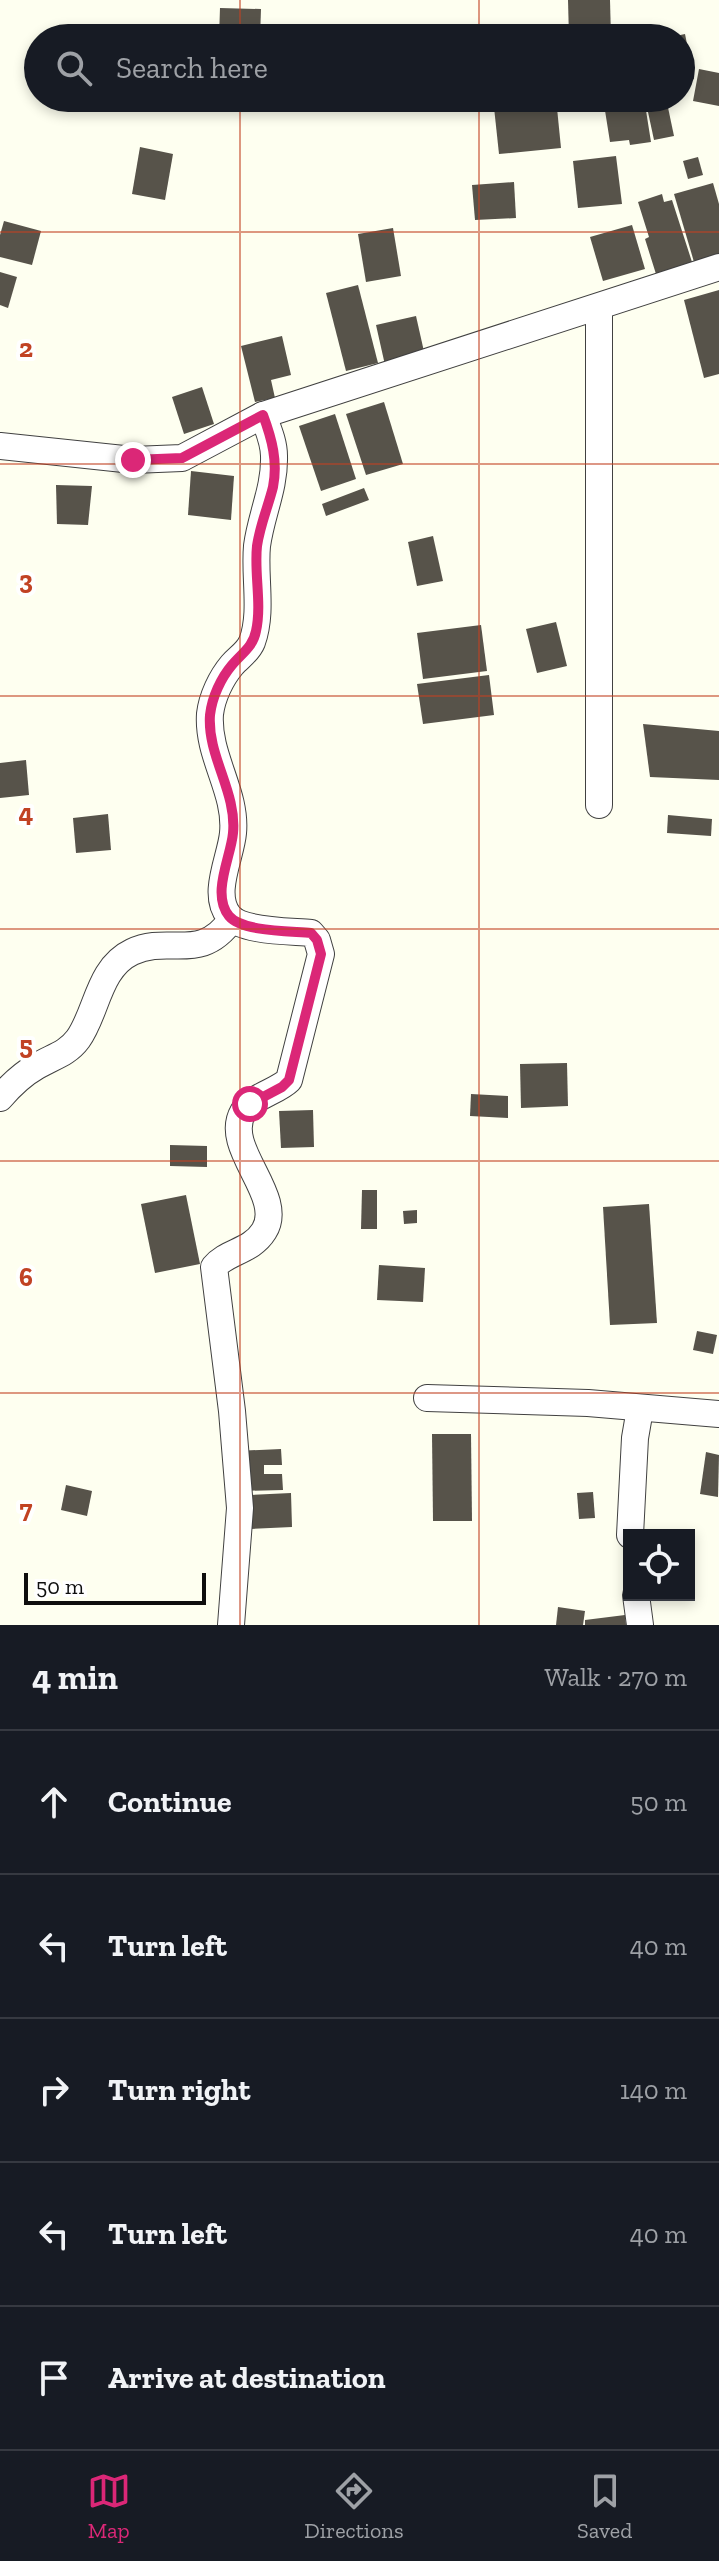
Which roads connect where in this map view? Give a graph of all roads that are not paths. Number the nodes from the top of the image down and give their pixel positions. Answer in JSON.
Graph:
{"nodes":[{"id":1,"x":719,"y":267,"type":"edge"},
{"id":2,"x":599,"y":308,"type":"junction"},
{"id":3,"x":263,"y":415,"type":"junction"},
{"id":4,"x":0,"y":446,"type":"edge"},
{"id":5,"x":599,"y":805,"type":"dead end"},
{"id":6,"x":232,"y":919,"type":"junction"},
{"id":7,"x":0,"y":1098,"type":"edge"},
{"id":8,"x":427,"y":1398,"type":"dead end"},
{"id":9,"x":640,"y":1409,"type":"junction"},
{"id":10,"x":719,"y":1414,"type":"edge"},
{"id":11,"x":630,"y":1529,"type":"edge"},
{"id":12,"x":637,"y":1601,"type":"edge"},
{"id":13,"x":231,"y":1625,"type":"edge"},
{"id":14,"x":640,"y":1625,"type":"edge"}],
"edges":[{"from":1,"to":2,"type":"street"},
{"from":2,"to":3,"type":"street"},
{"from":2,"to":5,"type":"street"},
{"from":3,"to":4,"type":"street"},
{"from":3,"to":6,"type":"street"},
{"from":6,"to":7,"type":"street"},
{"from":6,"to":13,"type":"street"},
{"from":8,"to":9,"type":"street"},
{"from":9,"to":10,"type":"street"},
{"from":9,"to":11,"type":"street"},
{"from":12,"to":14,"type":"street"}]}
